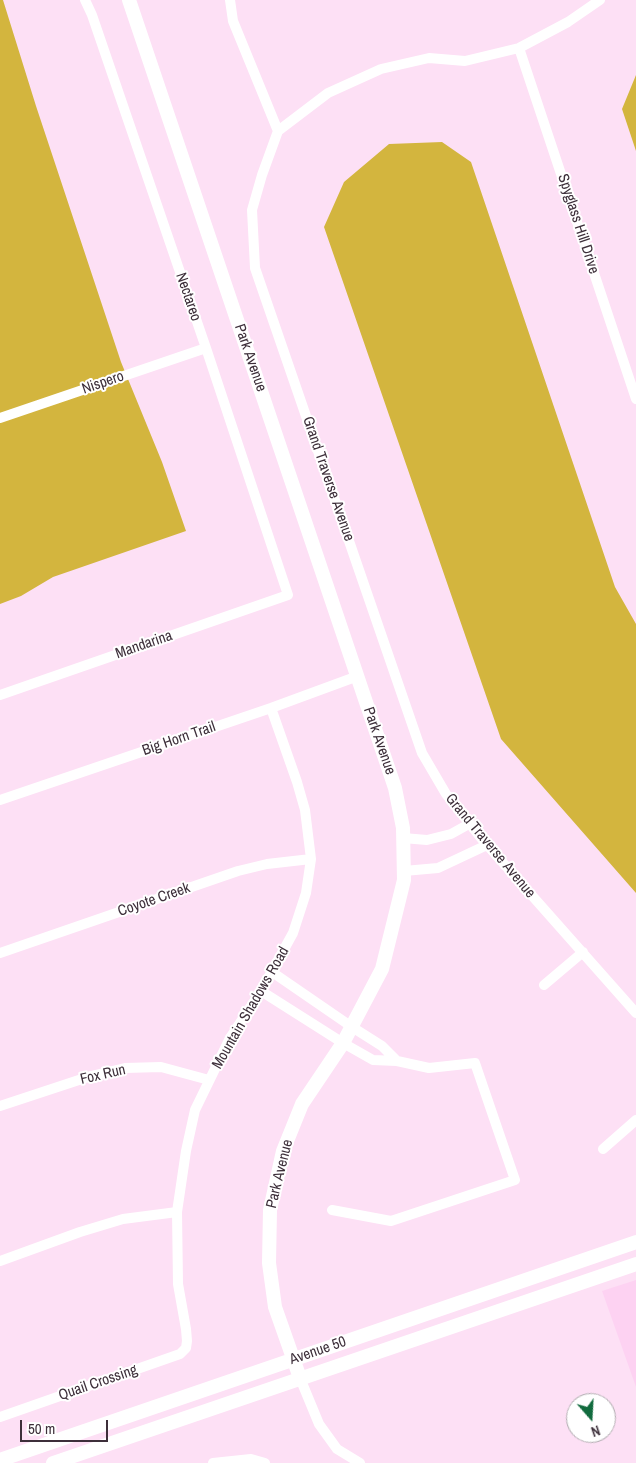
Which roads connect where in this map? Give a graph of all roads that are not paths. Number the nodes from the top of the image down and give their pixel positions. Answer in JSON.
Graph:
{"nodes":[{"id":1,"x":85,"y":0,"type":"edge"},
{"id":2,"x":129,"y":0,"type":"edge"},
{"id":3,"x":230,"y":0,"type":"edge"},
{"id":4,"x":600,"y":0,"type":"edge"},
{"id":5,"x":519,"y":48,"type":"junction"},
{"id":6,"x":278,"y":130,"type":"junction"},
{"id":7,"x":206,"y":348,"type":"junction"},
{"id":8,"x":636,"y":399,"type":"edge"},
{"id":9,"x":0,"y":418,"type":"edge"},
{"id":10,"x":288,"y":595,"type":"joint"},
{"id":11,"x":358,"y":676,"type":"junction"},
{"id":12,"x":0,"y":695,"type":"edge"},
{"id":13,"x":270,"y":708,"type":"junction"},
{"id":14,"x":0,"y":800,"type":"edge"},
{"id":15,"x":469,"y":824,"type":"junction"},
{"id":16,"x":403,"y":838,"type":"junction"},
{"id":17,"x":487,"y":845,"type":"junction"},
{"id":18,"x":311,"y":859,"type":"junction"},
{"id":19,"x":404,"y":872,"type":"junction"},
{"id":20,"x":583,"y":952,"type":"junction"},
{"id":21,"x":0,"y":953,"type":"edge"},
{"id":22,"x":272,"y":972,"type":"junction"},
{"id":23,"x":544,"y":985,"type":"dead end"},
{"id":24,"x":262,"y":991,"type":"junction"},
{"id":25,"x":636,"y":1012,"type":"edge"},
{"id":26,"x":352,"y":1028,"type":"junction"},
{"id":27,"x":343,"y":1043,"type":"junction"},
{"id":28,"x":397,"y":1061,"type":"junction"},
{"id":29,"x":209,"y":1080,"type":"junction"},
{"id":30,"x":0,"y":1106,"type":"edge"},
{"id":31,"x":636,"y":1120,"type":"edge"},
{"id":32,"x":603,"y":1149,"type":"dead end"},
{"id":33,"x":332,"y":1210,"type":"dead end"},
{"id":34,"x":177,"y":1212,"type":"junction"},
{"id":35,"x":636,"y":1242,"type":"edge"},
{"id":36,"x":0,"y":1260,"type":"edge"},
{"id":37,"x":636,"y":1264,"type":"edge"},
{"id":38,"x":187,"y":1340,"type":"joint"},
{"id":39,"x":293,"y":1360,"type":"junction"},
{"id":40,"x":300,"y":1378,"type":"junction"},
{"id":41,"x":0,"y":1417,"type":"edge"},
{"id":42,"x":0,"y":1460,"type":"edge"},
{"id":43,"x":53,"y":1463,"type":"edge"},
{"id":44,"x":213,"y":1463,"type":"edge"},
{"id":45,"x":265,"y":1463,"type":"edge"},
{"id":46,"x":360,"y":1463,"type":"edge"}],
"edges":[{"from":1,"to":7,"type":"street","name":"Nectareo"},
{"from":2,"to":11,"type":"street","name":"Park Avenue"},
{"from":3,"to":6,"type":"street"},
{"from":4,"to":5,"type":"street"},
{"from":5,"to":6,"type":"street"},
{"from":5,"to":8,"type":"street","name":"Spyglass Hill Drive"},
{"from":6,"to":15,"type":"street","name":"Grand Traverse Avenue"},
{"from":7,"to":9,"type":"street","name":"Nispero"},
{"from":7,"to":10,"type":"street","name":"Nectareo"},
{"from":10,"to":12,"type":"street","name":"Mandarina"},
{"from":11,"to":13,"type":"street","name":"Big Horn Trail"},
{"from":11,"to":16,"type":"street","name":"Park Avenue"},
{"from":13,"to":14,"type":"street","name":"Big Horn Trail"},
{"from":13,"to":18,"type":"street","name":"Mountain Shadows Road"},
{"from":15,"to":16,"type":"street"},
{"from":15,"to":17,"type":"street","name":"Grand Traverse Avenue"},
{"from":16,"to":19,"type":"street","name":"Park Avenue"},
{"from":17,"to":19,"type":"street"},
{"from":17,"to":20,"type":"street","name":"Grand Traverse Avenue"},
{"from":18,"to":21,"type":"street","name":"Coyote Creek"},
{"from":18,"to":22,"type":"street","name":"Mountain Shadows Road"},
{"from":19,"to":26,"type":"street","name":"Park Avenue"},
{"from":20,"to":23,"type":"street"},
{"from":20,"to":25,"type":"street","name":"Grand Traverse Avenue"},
{"from":22,"to":24,"type":"street","name":"Mountain Shadows Road"},
{"from":22,"to":26,"type":"street"},
{"from":24,"to":27,"type":"street"},
{"from":24,"to":29,"type":"street","name":"Mountain Shadows Road"},
{"from":26,"to":27,"type":"street","name":"Park Avenue"},
{"from":26,"to":28,"type":"street"},
{"from":27,"to":28,"type":"street"},
{"from":27,"to":39,"type":"street","name":"Park Avenue"},
{"from":28,"to":33,"type":"street"},
{"from":29,"to":30,"type":"street","name":"Fox Run"},
{"from":29,"to":34,"type":"street","name":"Mountain Shadows Road"},
{"from":31,"to":32,"type":"street"},
{"from":34,"to":36,"type":"street"},
{"from":34,"to":38,"type":"street","name":"Mountain Shadows Road"},
{"from":35,"to":39,"type":"street","name":"Avenue 50"},
{"from":37,"to":40,"type":"street","name":"Avenue 50"},
{"from":38,"to":41,"type":"street","name":"Quail Crossing"},
{"from":39,"to":40,"type":"street","name":"Park Avenue"},
{"from":39,"to":42,"type":"street","name":"Avenue 50"},
{"from":40,"to":43,"type":"street","name":"Avenue 50"},
{"from":40,"to":46,"type":"street","name":"Park Avenue"},
{"from":44,"to":45,"type":"street"}]}
